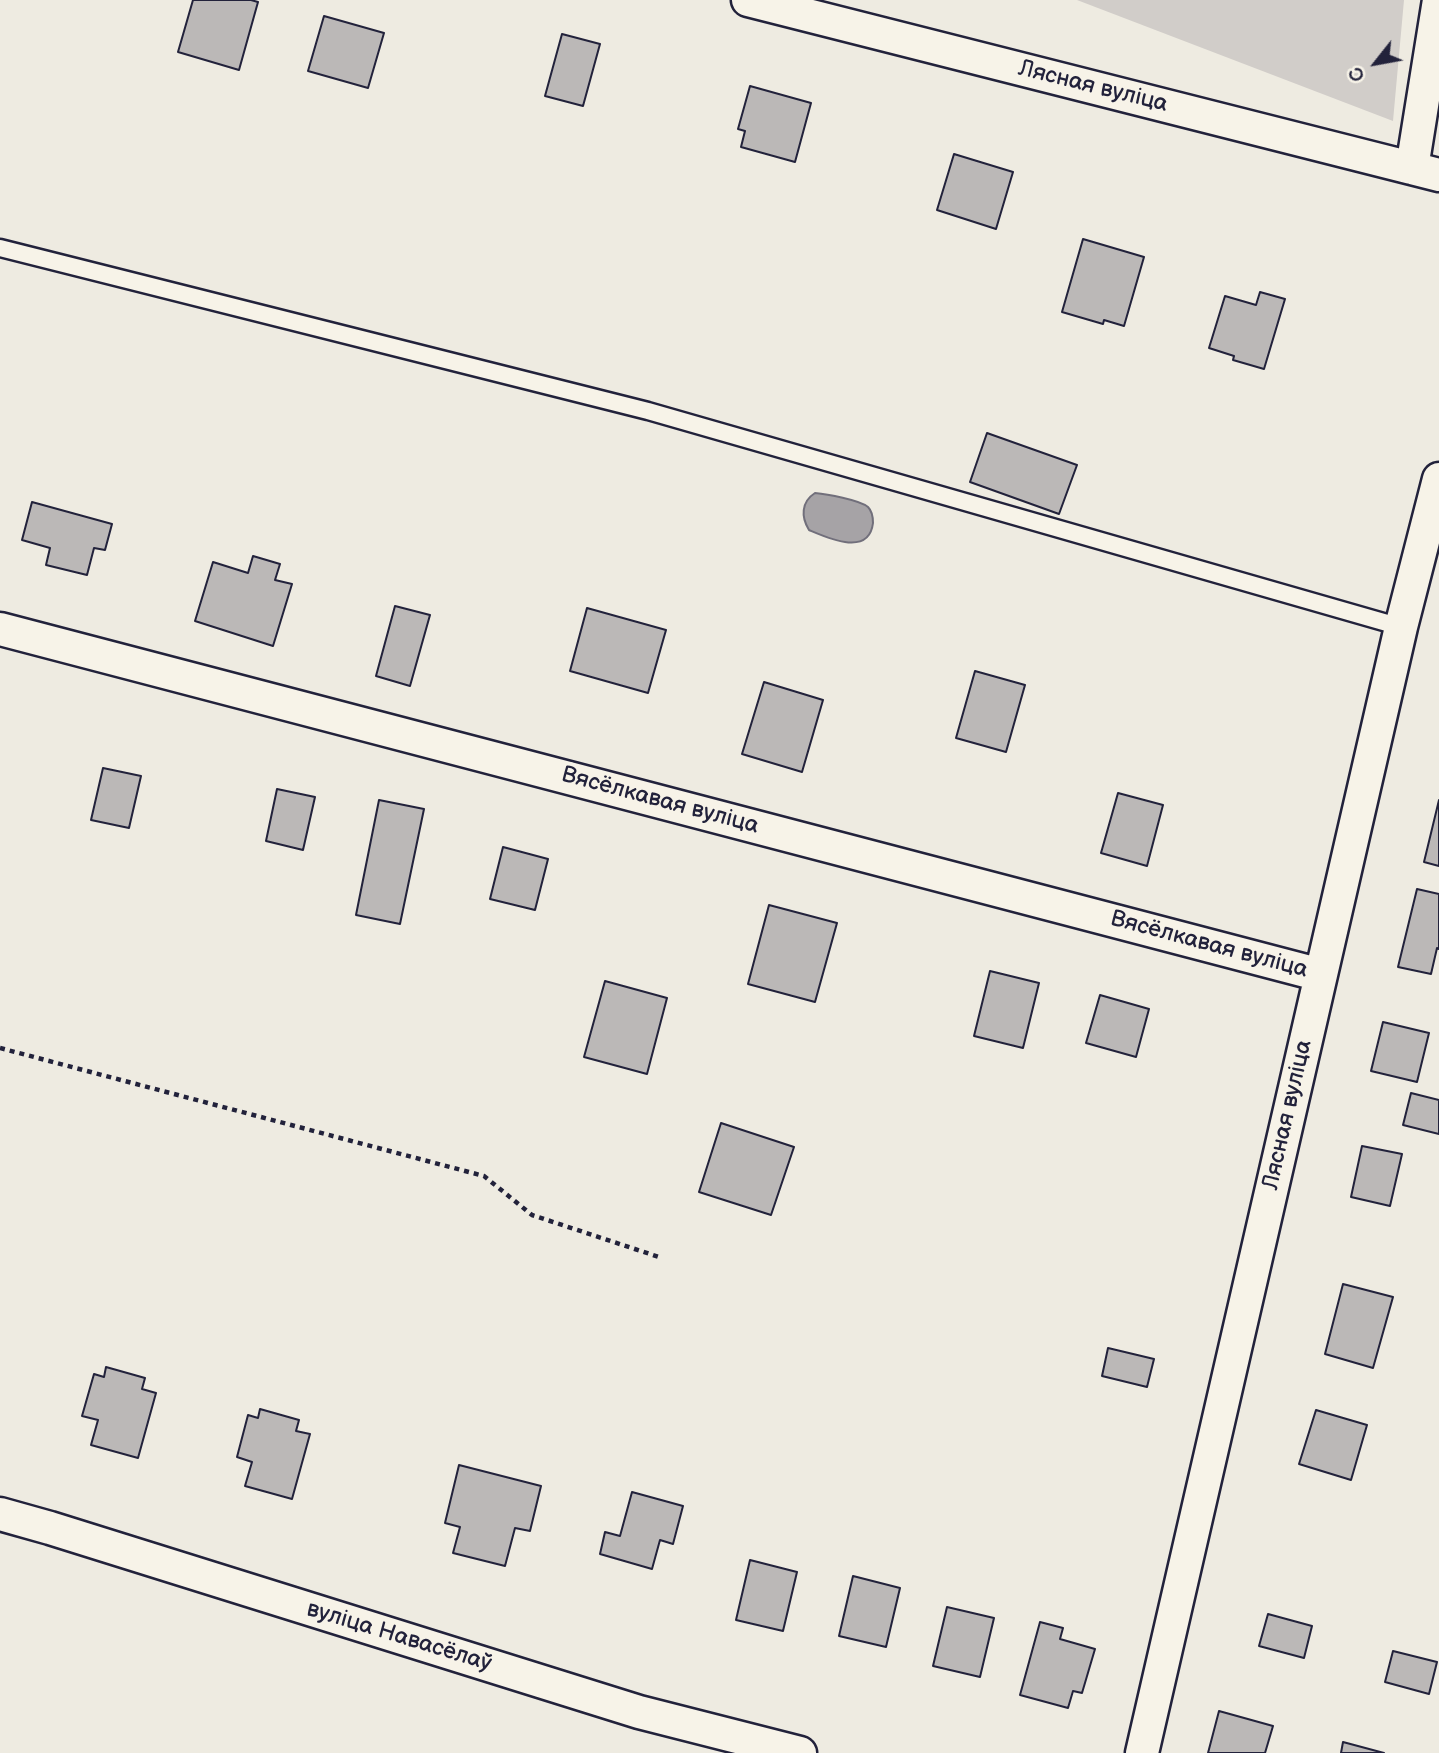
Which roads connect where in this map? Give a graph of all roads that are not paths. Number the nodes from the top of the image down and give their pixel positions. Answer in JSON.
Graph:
{"nodes":[{"id":1,"x":748,"y":0,"type":"edge"},
{"id":2,"x":1439,"y":0,"type":"edge"},
{"id":3,"x":1426,"y":171,"type":"edge"},
{"id":4,"x":0,"y":248,"type":"edge"},
{"id":5,"x":1439,"y":479,"type":"edge"},
{"id":6,"x":1401,"y":627,"type":"junction"},
{"id":7,"x":0,"y":629,"type":"edge"},
{"id":8,"x":1321,"y":975,"type":"junction"},
{"id":9,"x":0,"y":1514,"type":"edge"},
{"id":10,"x":800,"y":1753,"type":"edge"},
{"id":11,"x":1142,"y":1753,"type":"edge"}],
"edges":[{"from":1,"to":3,"type":"street","name":"Лясная вуліца"},
{"from":2,"to":3,"type":"street"},
{"from":4,"to":6,"type":"lane"},
{"from":5,"to":6,"type":"street","name":"Лясная вуліца"},
{"from":6,"to":8,"type":"street","name":"Лясная вуліца"},
{"from":7,"to":8,"type":"street","name":"Вясёлкавая вуліца"},
{"from":8,"to":11,"type":"street","name":"Лясная вуліца"},
{"from":9,"to":10,"type":"street","name":"вуліца Навасёлаў"}]}
